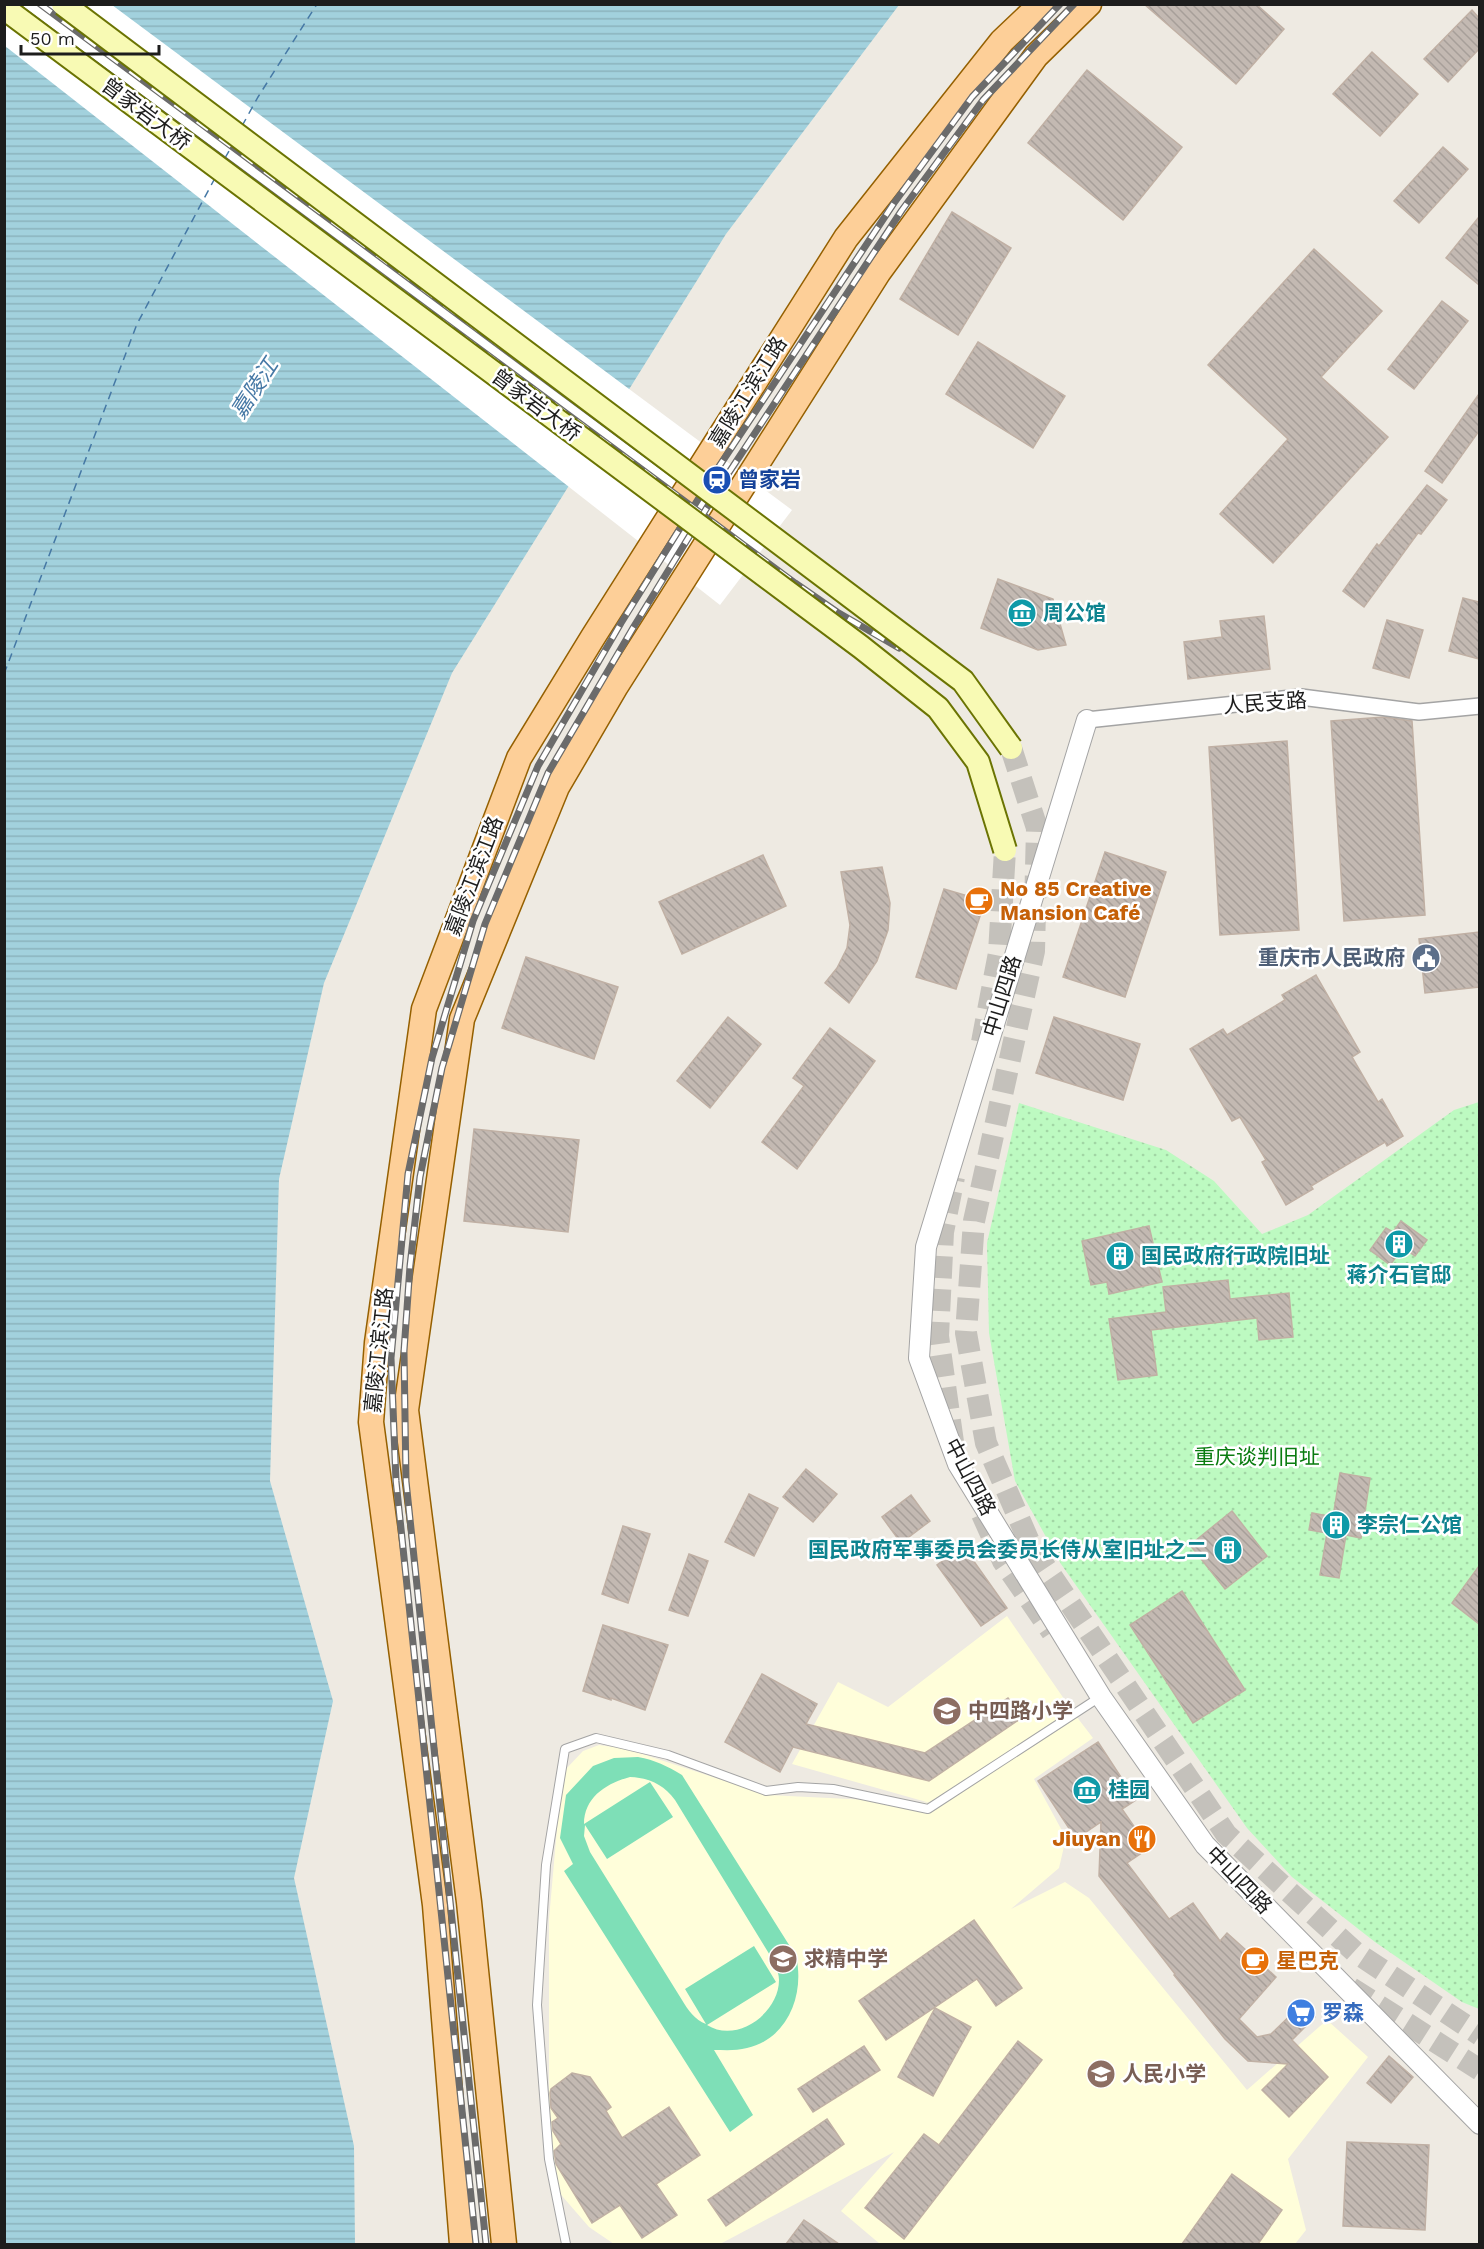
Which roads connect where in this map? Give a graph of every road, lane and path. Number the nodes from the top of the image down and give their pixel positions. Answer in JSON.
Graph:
{"nodes":[{"id":1,"x":63,"y":4,"type":"edge"},
{"id":2,"x":1041,"y":4,"type":"edge"},
{"id":3,"x":1089,"y":4,"type":"edge"},
{"id":4,"x":4,"y":8,"type":"edge"},
{"id":5,"x":1479,"y":706,"type":"edge"},
{"id":6,"x":1087,"y":720,"type":"joint"},
{"id":7,"x":1011,"y":748,"type":"tunnel mouth"},
{"id":8,"x":1005,"y":850,"type":"tunnel mouth"},
{"id":9,"x":1101,"y":1696,"type":"junction"},
{"id":10,"x":1479,"y":2124,"type":"edge"},
{"id":11,"x":462,"y":2244,"type":"edge"},
{"id":12,"x":504,"y":2244,"type":"edge"},
{"id":13,"x":566,"y":2244,"type":"edge"}],
"edges":[{"from":1,"to":7,"type":"main road","name":"曾家岩大桥","bridge":true},
{"from":2,"to":11,"type":"main road","name":"嘉陵江滨江路"},
{"from":3,"to":12,"type":"main road","name":"嘉陵江滨江路"},
{"from":4,"to":8,"type":"main road","name":"曾家岩大桥","bridge":true},
{"from":5,"to":6,"type":"street","name":"人民支路"},
{"from":6,"to":9,"type":"street","name":"中山四路"},
{"from":9,"to":10,"type":"street","name":"中山四路"},
{"from":9,"to":13,"type":"lane"}]}
